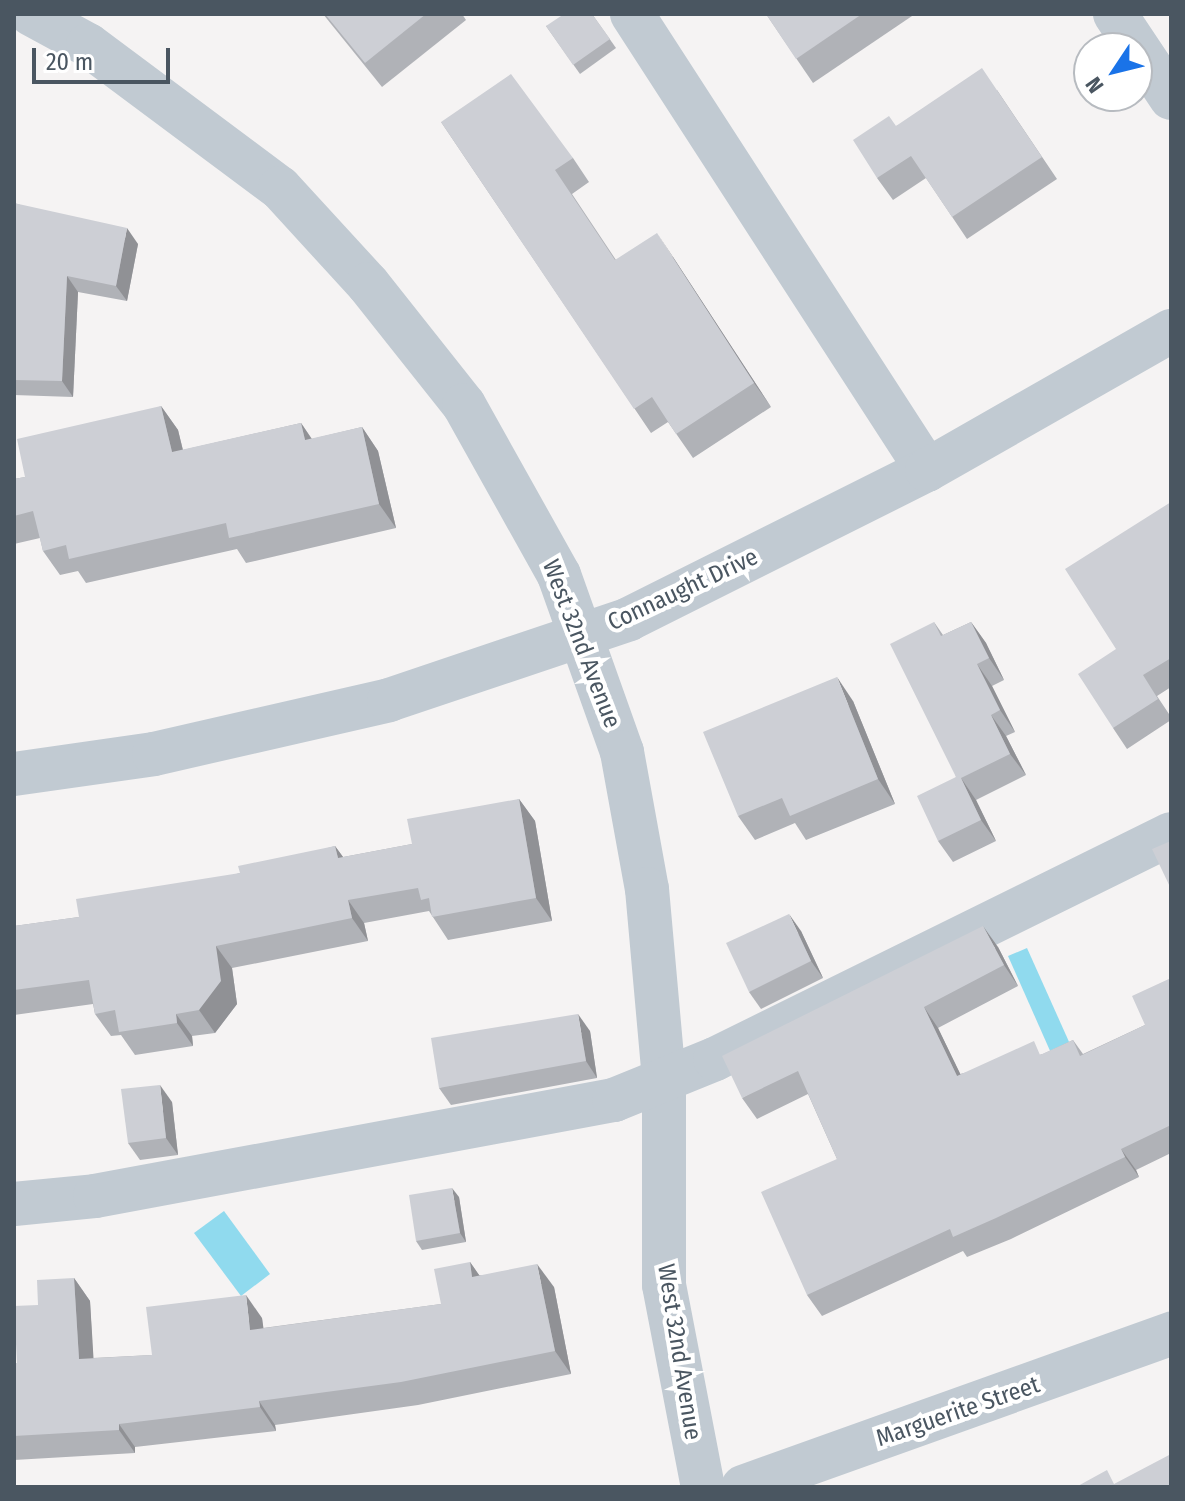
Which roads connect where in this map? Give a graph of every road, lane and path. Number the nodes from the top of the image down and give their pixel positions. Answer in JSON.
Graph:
{"nodes":[{"id":1,"x":31,"y":14,"type":"edge"},
{"id":2,"x":632,"y":14,"type":"edge"},
{"id":3,"x":1115,"y":14,"type":"edge"},
{"id":4,"x":1171,"y":98,"type":"edge"},
{"id":5,"x":1171,"y":331,"type":"edge"},
{"id":6,"x":927,"y":470,"type":"junction"},
{"id":7,"x":581,"y":636,"type":"junction"},
{"id":8,"x":14,"y":774,"type":"edge"},
{"id":9,"x":1171,"y":834,"type":"edge"},
{"id":10,"x":664,"y":1080,"type":"junction"},
{"id":11,"x":14,"y":1204,"type":"edge"},
{"id":12,"x":1171,"y":1334,"type":"edge"},
{"id":13,"x":703,"y":1487,"type":"edge"},
{"id":14,"x":743,"y":1487,"type":"edge"}],
"edges":[{"from":1,"to":7,"type":"street","name":"West 32nd Avenue"},
{"from":2,"to":6,"type":"street"},
{"from":3,"to":4,"type":"street"},
{"from":5,"to":6,"type":"street","name":"Connaught Drive"},
{"from":6,"to":7,"type":"street","name":"Connaught Drive"},
{"from":7,"to":8,"type":"street","name":"Connaught Drive"},
{"from":7,"to":10,"type":"street","name":"West 32nd Avenue"},
{"from":9,"to":10,"type":"street"},
{"from":10,"to":11,"type":"street"},
{"from":10,"to":13,"type":"street","name":"West 32nd Avenue"},
{"from":12,"to":14,"type":"street","name":"Marguerite Street"}]}
